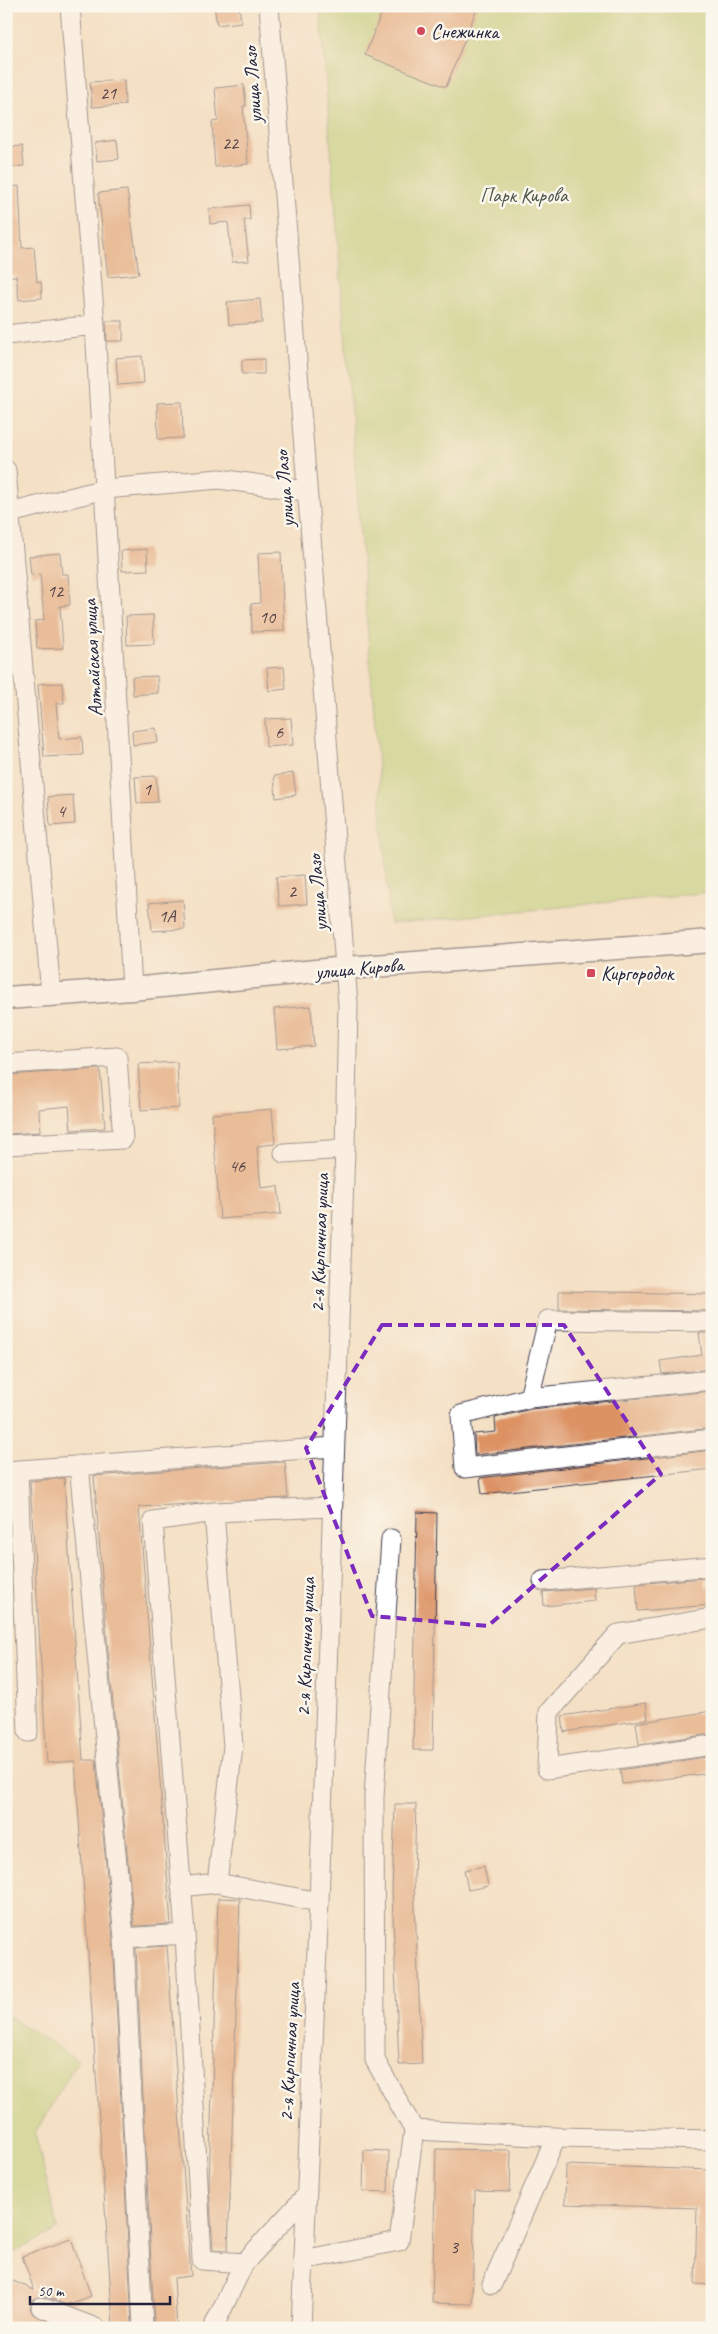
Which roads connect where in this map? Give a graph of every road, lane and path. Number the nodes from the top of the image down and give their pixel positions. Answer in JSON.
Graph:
{"nodes":[{"id":1,"x":70,"y":6,"type":"edge"},
{"id":2,"x":269,"y":6,"type":"edge"},
{"id":3,"x":95,"y":325,"type":"junction"},
{"id":4,"x":6,"y":335,"type":"edge"},
{"id":5,"x":6,"y":470,"type":"edge"},
{"id":6,"x":105,"y":489,"type":"junction"},
{"id":7,"x":306,"y":491,"type":"junction"},
{"id":8,"x":8,"y":514,"type":"edge"},
{"id":9,"x":712,"y":941,"type":"edge"},
{"id":10,"x":346,"y":968,"type":"junction"},
{"id":11,"x":132,"y":989,"type":"junction"},
{"id":12,"x":51,"y":995,"type":"junction"},
{"id":13,"x":6,"y":998,"type":"edge"},
{"id":14,"x":6,"y":1064,"type":"edge"},
{"id":15,"x":6,"y":1145,"type":"edge"},
{"id":16,"x":345,"y":1149,"type":"junction"},
{"id":17,"x":284,"y":1153,"type":"dead end"},
{"id":18,"x":712,"y":1322,"type":"edge"},
{"id":19,"x":712,"y":1380,"type":"edge"},
{"id":20,"x":529,"y":1398,"type":"junction"},
{"id":21,"x":712,"y":1439,"type":"edge"},
{"id":22,"x":334,"y":1447,"type":"junction"},
{"id":23,"x":79,"y":1465,"type":"junction"},
{"id":24,"x":12,"y":1470,"type":"edge"},
{"id":25,"x":332,"y":1506,"type":"junction"},
{"id":26,"x":214,"y":1512,"type":"junction"},
{"id":27,"x":391,"y":1538,"type":"dead end"},
{"id":28,"x":712,"y":1566,"type":"edge"},
{"id":29,"x":543,"y":1581,"type":"dead end"},
{"id":30,"x":712,"y":1618,"type":"edge"},
{"id":31,"x":28,"y":1732,"type":"dead end"},
{"id":32,"x":712,"y":1745,"type":"edge"},
{"id":33,"x":218,"y":1883,"type":"junction"},
{"id":34,"x":181,"y":1887,"type":"junction"},
{"id":35,"x":319,"y":1902,"type":"junction"},
{"id":36,"x":185,"y":1934,"type":"junction"},
{"id":37,"x":124,"y":1938,"type":"junction"},
{"id":38,"x":414,"y":2130,"type":"junction"},
{"id":39,"x":556,"y":2137,"type":"junction"},
{"id":40,"x":712,"y":2140,"type":"edge"},
{"id":41,"x":305,"y":2197,"type":"junction"},
{"id":42,"x":303,"y":2260,"type":"junction"},
{"id":43,"x":244,"y":2263,"type":"junction"},
{"id":44,"x":492,"y":2284,"type":"dead end"},
{"id":45,"x":41,"y":2307,"type":"dead end"},
{"id":46,"x":96,"y":2328,"type":"edge"},
{"id":47,"x":143,"y":2328,"type":"edge"},
{"id":48,"x":213,"y":2328,"type":"edge"},
{"id":49,"x":301,"y":2328,"type":"edge"}],
"edges":[{"from":1,"to":3,"type":"street","name":"Алтайская улица"},
{"from":2,"to":7,"type":"street","name":"улица Лазо"},
{"from":3,"to":4,"type":"street"},
{"from":3,"to":6,"type":"street","name":"Алтайская улица"},
{"from":5,"to":8,"type":"street"},
{"from":6,"to":7,"type":"street"},
{"from":6,"to":8,"type":"street"},
{"from":6,"to":11,"type":"street","name":"Алтайская улица"},
{"from":7,"to":10,"type":"street","name":"улица Лазо"},
{"from":8,"to":12,"type":"street"},
{"from":9,"to":10,"type":"main road","name":"улица Кирова"},
{"from":10,"to":11,"type":"main road","name":"улица Кирова"},
{"from":10,"to":16,"type":"street","name":"2-я Кирпичная улица"},
{"from":11,"to":12,"type":"main road","name":"улица Кирова"},
{"from":12,"to":13,"type":"main road","name":"улица Кирова"},
{"from":14,"to":15,"type":"street"},
{"from":16,"to":17,"type":"street"},
{"from":16,"to":22,"type":"street","name":"2-я Кирпичная улица"},
{"from":18,"to":20,"type":"street"},
{"from":19,"to":20,"type":"street"},
{"from":20,"to":21,"type":"street"},
{"from":22,"to":23,"type":"street"},
{"from":22,"to":25,"type":"street","name":"2-я Кирпичная улица"},
{"from":23,"to":24,"type":"street"},
{"from":23,"to":37,"type":"street"},
{"from":24,"to":31,"type":"street"},
{"from":25,"to":26,"type":"street"},
{"from":25,"to":35,"type":"street","name":"2-я Кирпичная улица"},
{"from":26,"to":33,"type":"street"},
{"from":26,"to":34,"type":"street"},
{"from":27,"to":38,"type":"street"},
{"from":28,"to":29,"type":"street"},
{"from":30,"to":32,"type":"street"},
{"from":33,"to":34,"type":"street"},
{"from":33,"to":35,"type":"street"},
{"from":34,"to":36,"type":"street"},
{"from":35,"to":41,"type":"street","name":"2-я Кирпичная улица"},
{"from":36,"to":37,"type":"street"},
{"from":36,"to":43,"type":"street"},
{"from":37,"to":47,"type":"street"},
{"from":38,"to":39,"type":"street"},
{"from":38,"to":42,"type":"street"},
{"from":39,"to":40,"type":"street"},
{"from":39,"to":44,"type":"street"},
{"from":41,"to":42,"type":"street","name":"2-я Кирпичная улица"},
{"from":41,"to":43,"type":"street"},
{"from":42,"to":49,"type":"street","name":"2-я Кирпичная улица"},
{"from":43,"to":48,"type":"street"},
{"from":45,"to":46,"type":"street"}]}
